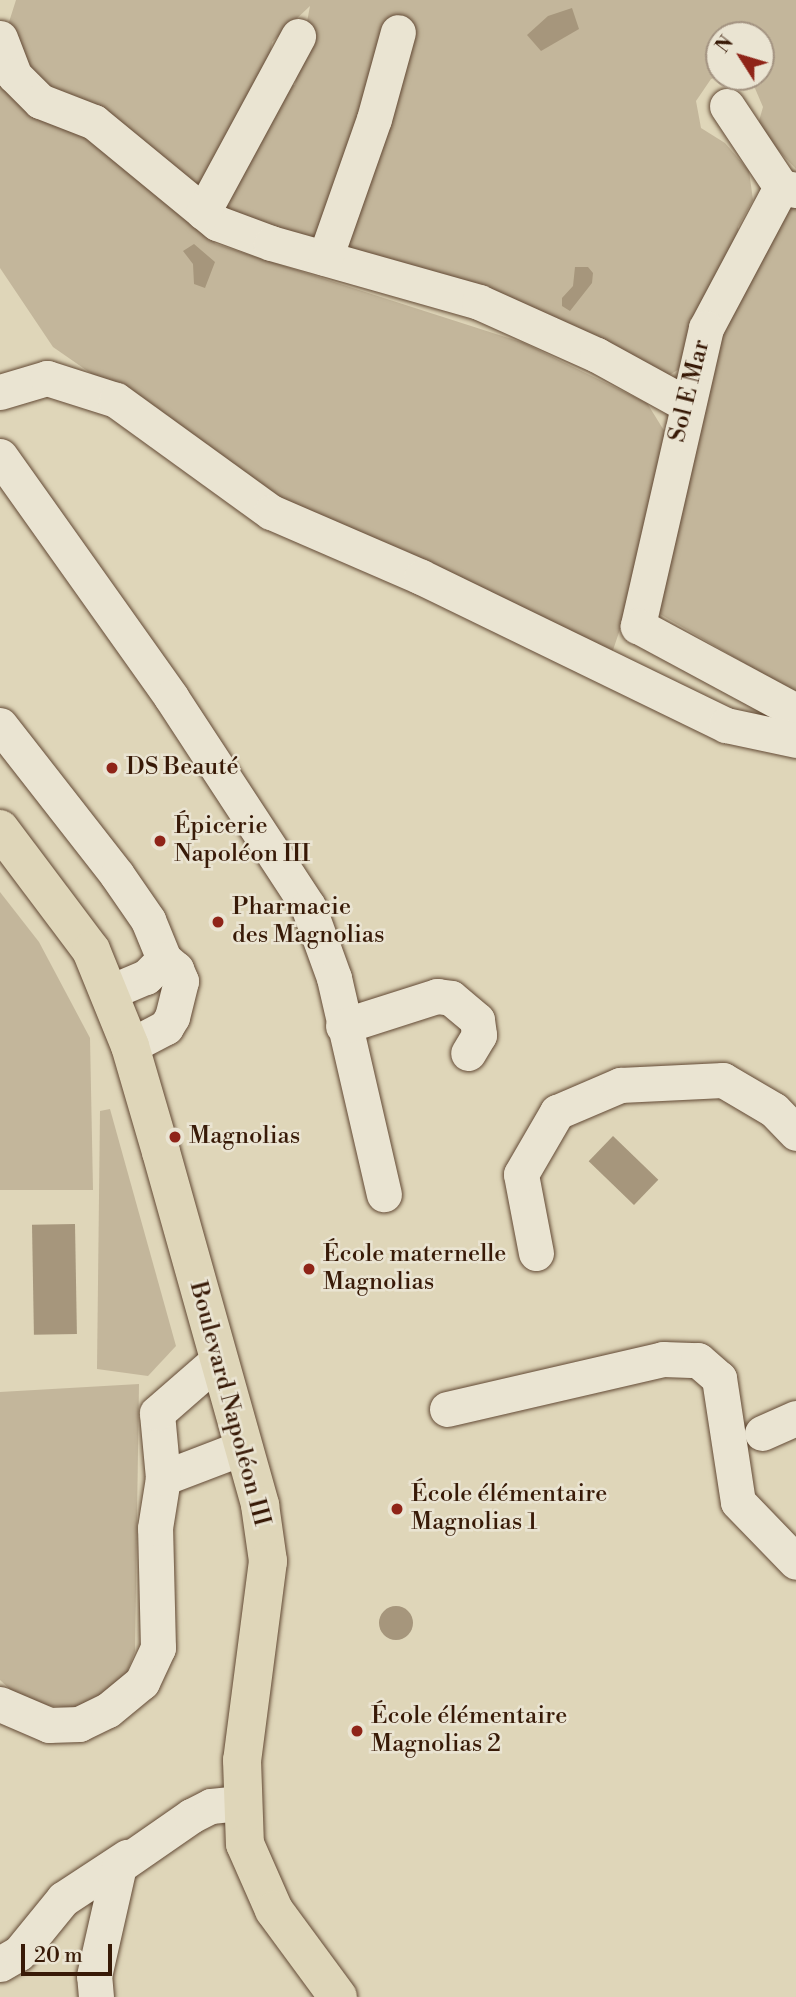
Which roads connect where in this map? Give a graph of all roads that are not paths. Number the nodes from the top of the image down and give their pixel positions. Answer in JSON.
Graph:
{"nodes":[{"id":1,"x":398,"y":32,"type":"dead end"},
{"id":2,"x":298,"y":36,"type":"dead end"},
{"id":3,"x":0,"y":38,"type":"edge"},
{"id":4,"x":727,"y":106,"type":"dead end"},
{"id":5,"x":788,"y":189,"type":"edge"},
{"id":6,"x":203,"y":212,"type":"junction"},
{"id":7,"x":325,"y":258,"type":"junction"},
{"id":8,"x":0,"y":392,"type":"edge"},
{"id":9,"x":686,"y":404,"type":"junction"},
{"id":10,"x":0,"y":456,"type":"edge"},
{"id":11,"x":796,"y":711,"type":"edge"},
{"id":12,"x":0,"y":725,"type":"edge"},
{"id":13,"x":796,"y":740,"type":"edge"},
{"id":14,"x":0,"y":829,"type":"edge"},
{"id":15,"x":164,"y":959,"type":"junction"},
{"id":16,"x":110,"y":992,"type":"junction"},
{"id":17,"x":343,"y":1026,"type":"junction"},
{"id":18,"x":130,"y":1046,"type":"junction"},
{"id":19,"x":468,"y":1053,"type":"dead end"},
{"id":20,"x":796,"y":1133,"type":"edge"},
{"id":21,"x":384,"y":1194,"type":"dead end"},
{"id":22,"x":536,"y":1253,"type":"dead end"},
{"id":23,"x":219,"y":1359,"type":"junction"},
{"id":24,"x":447,"y":1409,"type":"dead end"},
{"id":25,"x":796,"y":1418,"type":"edge"},
{"id":26,"x":762,"y":1433,"type":"dead end"},
{"id":27,"x":244,"y":1447,"type":"junction"},
{"id":28,"x":163,"y":1478,"type":"junction"},
{"id":29,"x":796,"y":1562,"type":"edge"},
{"id":30,"x":0,"y":1704,"type":"edge"},
{"id":31,"x":241,"y":1802,"type":"junction"},
{"id":32,"x":127,"y":1857,"type":"junction"},
{"id":33,"x":0,"y":1965,"type":"edge"},
{"id":34,"x":96,"y":1997,"type":"edge"},
{"id":35,"x":338,"y":1997,"type":"edge"}],
"edges":[{"from":1,"to":7,"type":"street"},
{"from":2,"to":6,"type":"street"},
{"from":3,"to":6,"type":"street"},
{"from":4,"to":5,"type":"street"},
{"from":5,"to":9,"type":"street","name":"Sol E Mar"},
{"from":6,"to":7,"type":"street"},
{"from":7,"to":9,"type":"street"},
{"from":8,"to":13,"type":"street"},
{"from":9,"to":11,"type":"street","name":"Sol E Mar"},
{"from":10,"to":17,"type":"street"},
{"from":12,"to":15,"type":"street"},
{"from":14,"to":16,"type":"main road","name":"Boulevard Napoléon III"},
{"from":15,"to":16,"type":"street"},
{"from":15,"to":18,"type":"street"},
{"from":16,"to":18,"type":"main road","name":"Boulevard Napoléon III"},
{"from":17,"to":19,"type":"street"},
{"from":17,"to":21,"type":"street"},
{"from":18,"to":23,"type":"main road","name":"Boulevard Napoléon III"},
{"from":20,"to":22,"type":"street"},
{"from":23,"to":27,"type":"main road","name":"Boulevard Napoléon III"},
{"from":23,"to":28,"type":"street"},
{"from":24,"to":29,"type":"street"},
{"from":25,"to":26,"type":"street"},
{"from":27,"to":28,"type":"street"},
{"from":27,"to":31,"type":"main road","name":"Boulevard Napoléon III"},
{"from":28,"to":30,"type":"street"},
{"from":31,"to":32,"type":"street"},
{"from":31,"to":35,"type":"main road","name":"Boulevard Napoléon III"},
{"from":32,"to":33,"type":"street"},
{"from":32,"to":34,"type":"street"}]}
